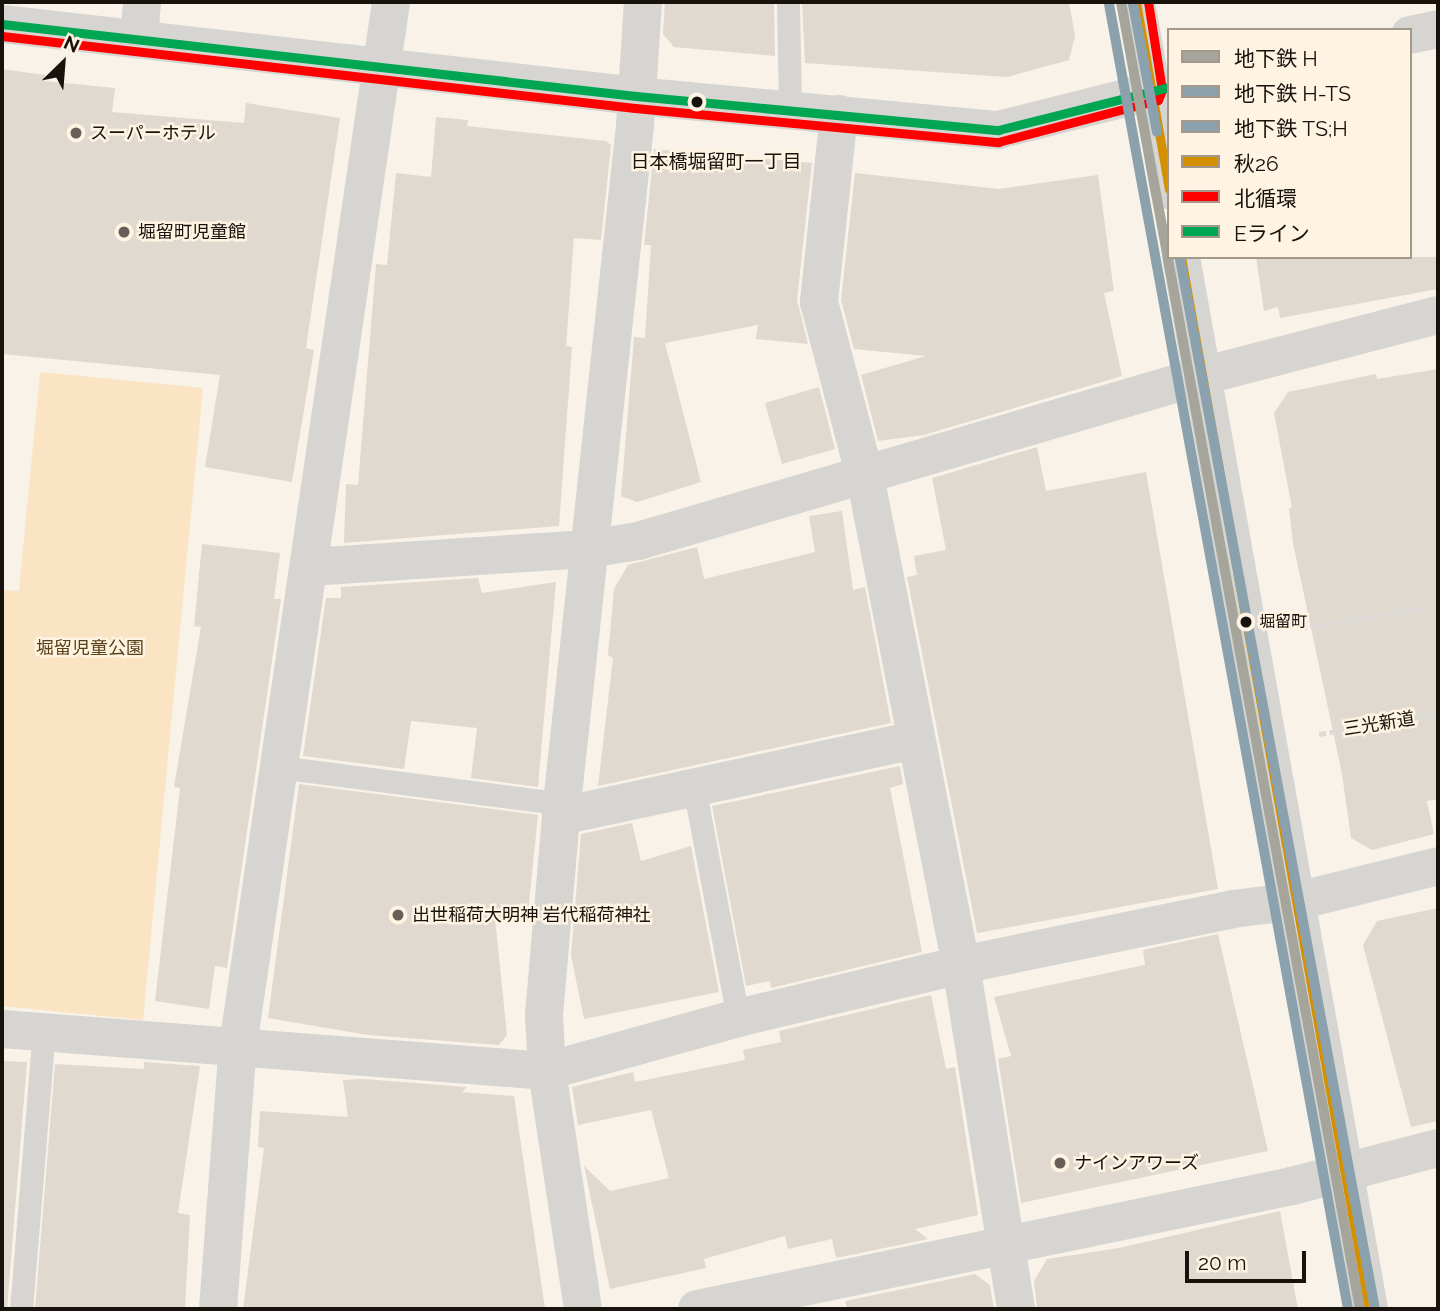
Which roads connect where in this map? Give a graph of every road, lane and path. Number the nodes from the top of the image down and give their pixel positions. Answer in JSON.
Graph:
{"nodes":[{"id":1,"x":391,"y":2,"type":"edge"},
{"id":2,"x":643,"y":2,"type":"edge"},
{"id":3,"x":788,"y":2,"type":"edge"},
{"id":4,"x":1136,"y":2,"type":"edge"},
{"id":5,"x":141,"y":20,"type":"edge"},
{"id":6,"x":2,"y":24,"type":"edge"},
{"id":7,"x":1438,"y":29,"type":"edge"},
{"id":8,"x":1412,"y":35,"type":"edge"},
{"id":9,"x":382,"y":65,"type":"junction"},
{"id":10,"x":1160,"y":90,"type":"edge"},
{"id":11,"x":636,"y":96,"type":"junction"},
{"id":12,"x":790,"y":110,"type":"junction"},
{"id":13,"x":839,"y":114,"type":"junction"},
{"id":14,"x":1167,"y":168,"type":"edge"},
{"id":15,"x":1181,"y":259,"type":"edge"},
{"id":16,"x":1438,"y":316,"type":"edge"},
{"id":17,"x":1202,"y":376,"type":"junction"},
{"id":18,"x":865,"y":476,"type":"junction"},
{"id":19,"x":588,"y":549,"type":"junction"},
{"id":20,"x":309,"y":567,"type":"junction"},
{"id":21,"x":1438,"y":606,"type":"edge"},
{"id":22,"x":1300,"y":628,"type":"dead end"},
{"id":23,"x":1438,"y":715,"type":"edge"},
{"id":24,"x":1319,"y":734,"type":"dead end"},
{"id":25,"x":916,"y":740,"type":"junction"},
{"id":26,"x":279,"y":767,"type":"junction"},
{"id":27,"x":694,"y":787,"type":"junction"},
{"id":28,"x":562,"y":810,"type":"junction"},
{"id":29,"x":1438,"y":866,"type":"edge"},
{"id":30,"x":399,"y":900,"type":"dead end"},
{"id":31,"x":1297,"y":901,"type":"junction"},
{"id":32,"x":398,"y":909,"type":"dead end"},
{"id":33,"x":961,"y":965,"type":"junction"},
{"id":34,"x":738,"y":1018,"type":"junction"},
{"id":35,"x":2,"y":1029,"type":"edge"},
{"id":36,"x":44,"y":1032,"type":"junction"},
{"id":37,"x":238,"y":1046,"type":"junction"},
{"id":38,"x":547,"y":1071,"type":"junction"},
{"id":39,"x":1438,"y":1149,"type":"edge"},
{"id":40,"x":1342,"y":1171,"type":"junction"},
{"id":41,"x":1003,"y":1244,"type":"junction"},
{"id":42,"x":21,"y":1309,"type":"edge"},
{"id":43,"x":218,"y":1309,"type":"edge"},
{"id":44,"x":583,"y":1309,"type":"edge"},
{"id":45,"x":697,"y":1309,"type":"edge"},
{"id":46,"x":1016,"y":1309,"type":"edge"},
{"id":47,"x":1369,"y":1309,"type":"edge"}],
"edges":[{"from":1,"to":9,"type":"street"},
{"from":2,"to":11,"type":"street"},
{"from":3,"to":12,"type":"lane"},
{"from":4,"to":10,"type":"street"},
{"from":5,"to":6,"type":"street"},
{"from":5,"to":9,"type":"street"},
{"from":7,"to":8,"type":"street"},
{"from":9,"to":11,"type":"street"},
{"from":9,"to":20,"type":"street"},
{"from":10,"to":13,"type":"street"},
{"from":10,"to":14,"type":"street"},
{"from":11,"to":12,"type":"street"},
{"from":11,"to":19,"type":"street"},
{"from":12,"to":13,"type":"street"},
{"from":13,"to":18,"type":"street"},
{"from":15,"to":17,"type":"street"},
{"from":16,"to":17,"type":"street"},
{"from":17,"to":18,"type":"street"},
{"from":17,"to":31,"type":"street"},
{"from":18,"to":19,"type":"street"},
{"from":18,"to":25,"type":"street"},
{"from":19,"to":20,"type":"street"},
{"from":19,"to":28,"type":"street"},
{"from":20,"to":26,"type":"street"},
{"from":21,"to":22,"type":"path"},
{"from":23,"to":24,"type":"path","name":"三光新道"},
{"from":25,"to":27,"type":"street"},
{"from":25,"to":33,"type":"street"},
{"from":26,"to":28,"type":"lane"},
{"from":26,"to":37,"type":"street"},
{"from":27,"to":28,"type":"street"},
{"from":27,"to":34,"type":"lane"},
{"from":28,"to":38,"type":"street"},
{"from":29,"to":31,"type":"street"},
{"from":30,"to":32,"type":"path"},
{"from":31,"to":33,"type":"street"},
{"from":31,"to":40,"type":"street"},
{"from":33,"to":34,"type":"street"},
{"from":33,"to":41,"type":"street"},
{"from":34,"to":38,"type":"street"},
{"from":35,"to":36,"type":"street"},
{"from":36,"to":37,"type":"street"},
{"from":36,"to":42,"type":"lane"},
{"from":37,"to":38,"type":"street"},
{"from":37,"to":43,"type":"street"},
{"from":38,"to":44,"type":"street"},
{"from":39,"to":40,"type":"street"},
{"from":40,"to":41,"type":"street"},
{"from":40,"to":47,"type":"street"},
{"from":41,"to":45,"type":"street"},
{"from":41,"to":46,"type":"street"}]}
